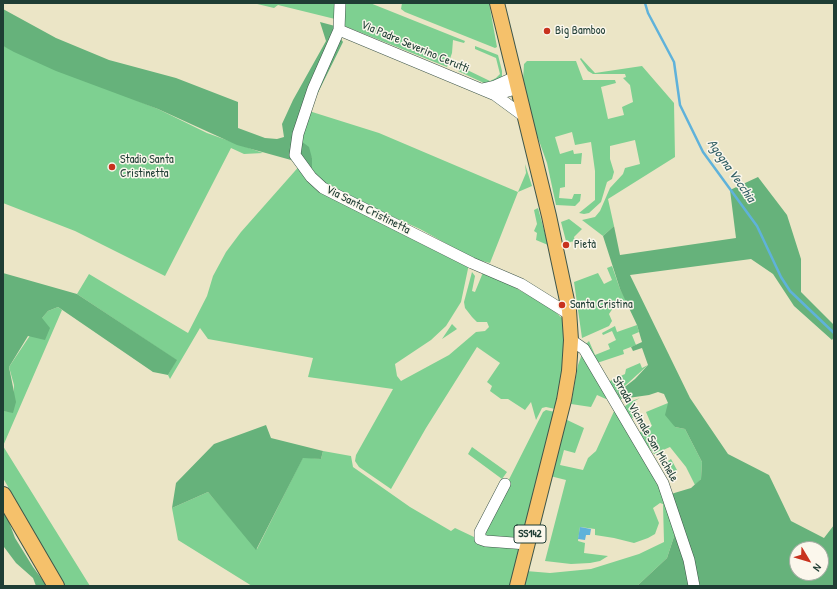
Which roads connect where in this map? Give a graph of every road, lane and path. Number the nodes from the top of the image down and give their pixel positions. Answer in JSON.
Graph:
{"nodes":[{"id":1,"x":340,"y":3,"type":"edge"},
{"id":2,"x":497,"y":3,"type":"edge"},
{"id":3,"x":339,"y":30,"type":"junction"},
{"id":4,"x":516,"y":82,"type":"junction"},
{"id":5,"x":482,"y":89,"type":"junction"},
{"id":6,"x":495,"y":94,"type":"junction"},
{"id":7,"x":525,"y":117,"type":"junction"},
{"id":8,"x":569,"y":314,"type":"junction"},
{"id":9,"x":571,"y":340,"type":"junction"},
{"id":10,"x":505,"y":484,"type":"dead end"},
{"id":11,"x":3,"y":495,"type":"edge"},
{"id":12,"x":527,"y":544,"type":"junction"},
{"id":13,"x":56,"y":586,"type":"edge"},
{"id":14,"x":517,"y":586,"type":"edge"},
{"id":15,"x":694,"y":586,"type":"edge"}],
"edges":[{"from":1,"to":3,"type":"street"},
{"from":2,"to":4,"type":"main road"},
{"from":3,"to":5,"type":"street","name":"Via Padre Severino Cerutti"},
{"from":3,"to":8,"type":"street","name":"Via Santa Cristinetta"},
{"from":4,"to":5,"type":"street"},
{"from":4,"to":6,"type":"street"},
{"from":4,"to":7,"type":"main road"},
{"from":5,"to":6,"type":"street","name":"Via Padre Severino Cerutti"},
{"from":6,"to":7,"type":"street","name":"Via Padre Severino Cerutti"},
{"from":7,"to":8,"type":"main road"},
{"from":8,"to":9,"type":"main road"},
{"from":9,"to":12,"type":"main road","number":"SS142"},
{"from":9,"to":15,"type":"street","name":"Strada Vicinale San Michele"},
{"from":10,"to":12,"type":"street"},
{"from":11,"to":13,"type":"highway"},
{"from":12,"to":14,"type":"main road","number":"SS142"}]}
